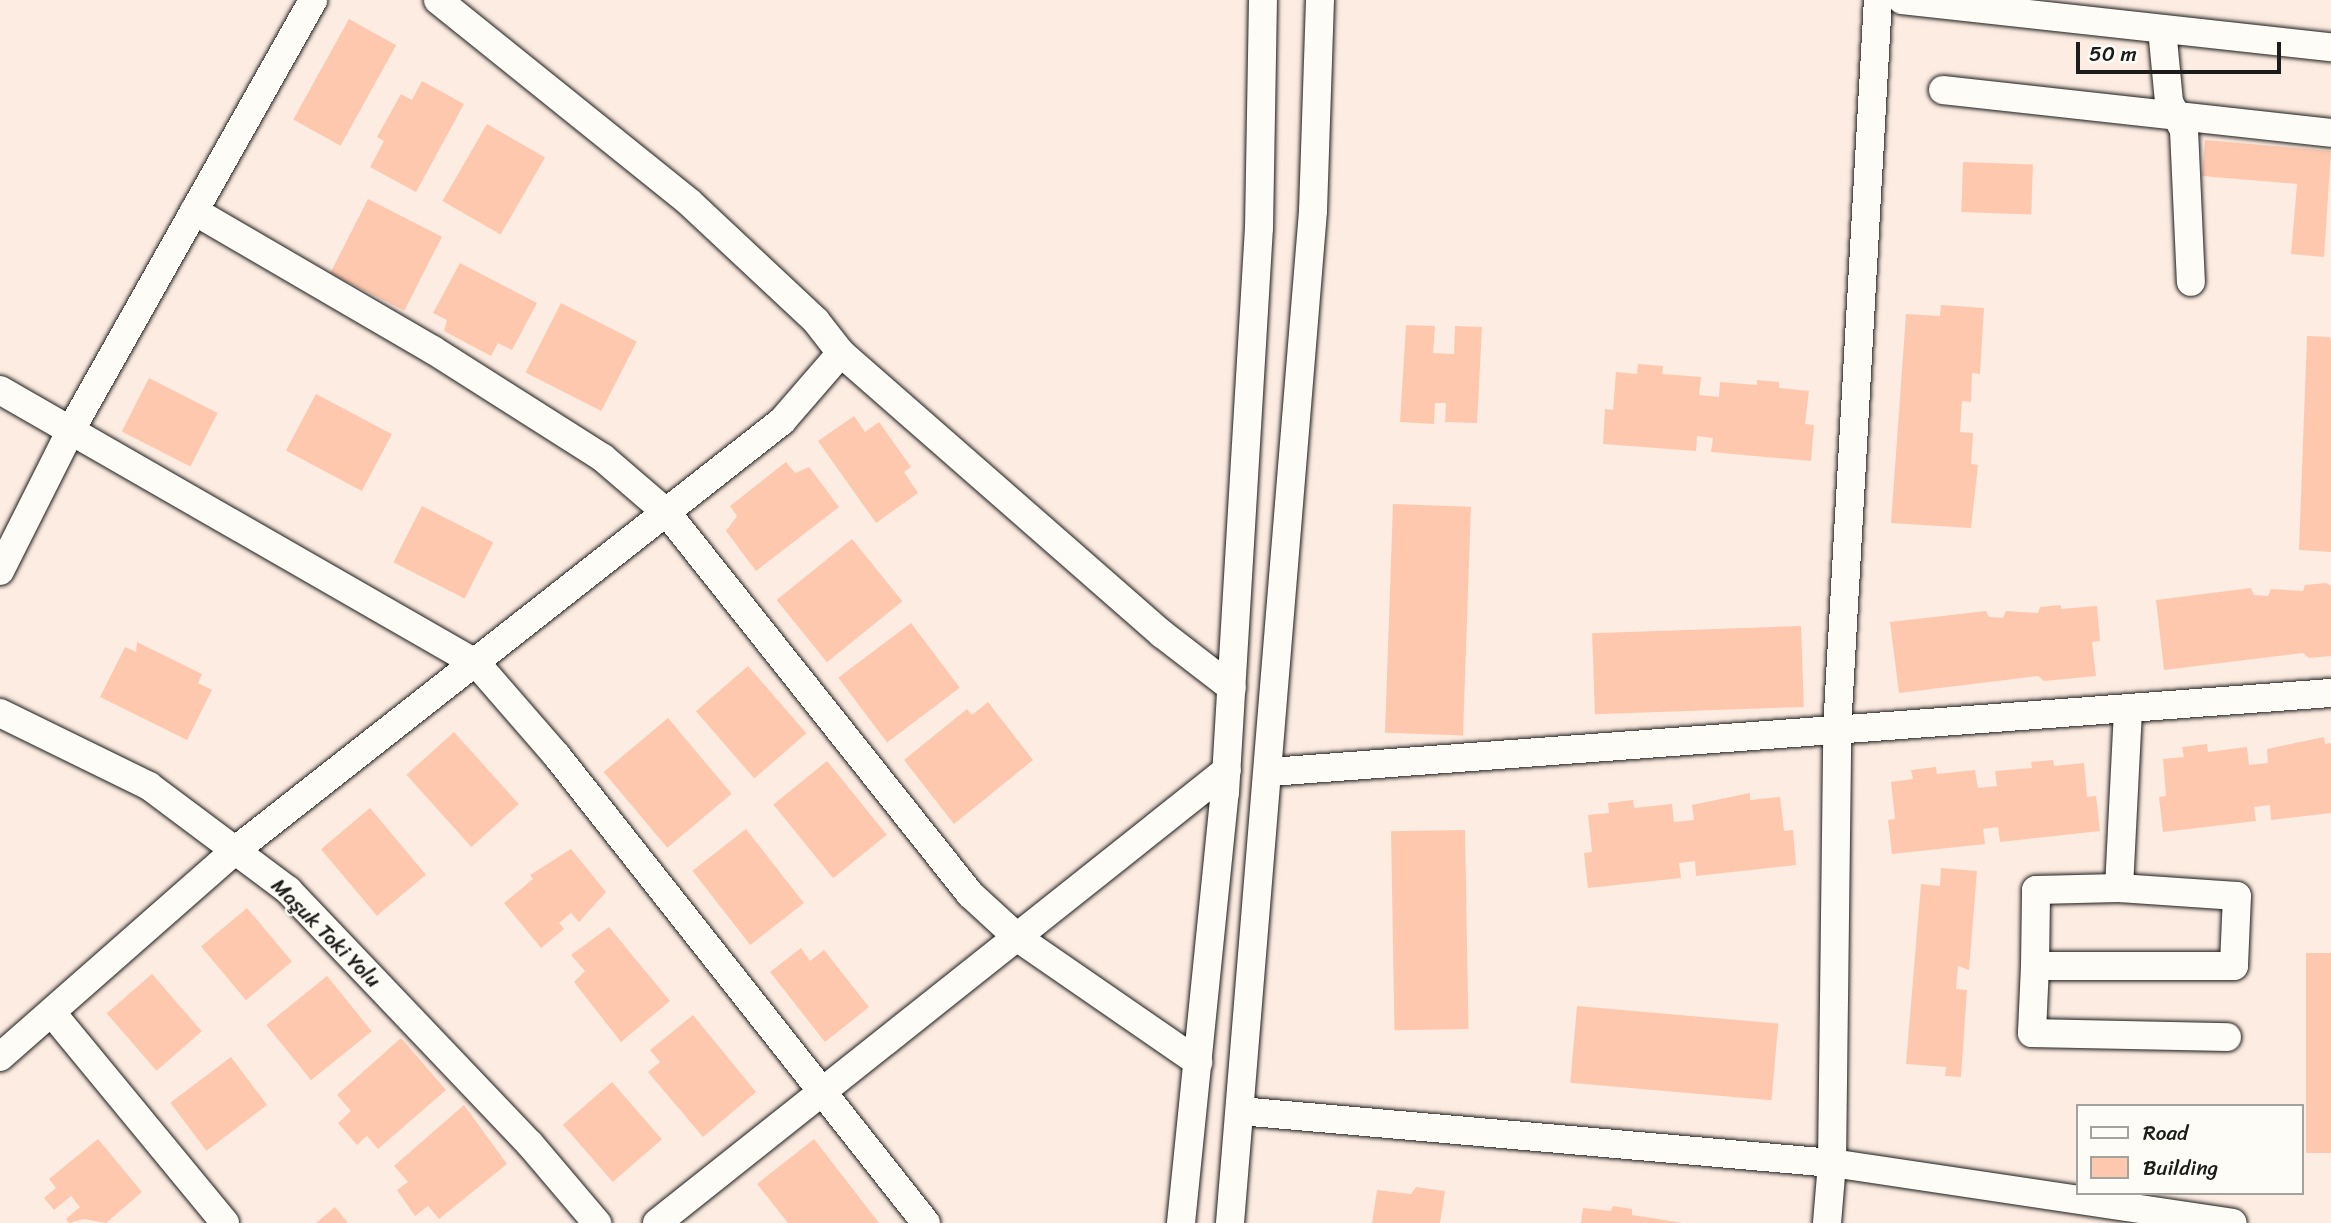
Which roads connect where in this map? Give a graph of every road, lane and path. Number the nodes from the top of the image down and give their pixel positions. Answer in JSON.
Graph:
{"nodes":[{"id":1,"x":313,"y":0,"type":"edge"},
{"id":2,"x":438,"y":0,"type":"edge"},
{"id":3,"x":1263,"y":0,"type":"edge"},
{"id":4,"x":1320,"y":0,"type":"edge"},
{"id":5,"x":1878,"y":0,"type":"edge"},
{"id":6,"x":1902,"y":0,"type":"edge"},
{"id":7,"x":2162,"y":29,"type":"junction"},
{"id":8,"x":2331,"y":47,"type":"edge"},
{"id":9,"x":1943,"y":89,"type":"dead end"},
{"id":10,"x":2177,"y":114,"type":"junction"},
{"id":11,"x":2331,"y":133,"type":"edge"},
{"id":12,"x":194,"y":211,"type":"junction"},
{"id":13,"x":2191,"y":282,"type":"dead end"},
{"id":14,"x":841,"y":353,"type":"junction"},
{"id":15,"x":0,"y":390,"type":"edge"},
{"id":16,"x":72,"y":428,"type":"junction"},
{"id":17,"x":667,"y":513,"type":"junction"},
{"id":18,"x":0,"y":571,"type":"edge"},
{"id":19,"x":477,"y":664,"type":"junction"},
{"id":20,"x":1232,"y":688,"type":"junction"},
{"id":21,"x":2331,"y":693,"type":"edge"},
{"id":22,"x":2128,"y":708,"type":"junction"},
{"id":23,"x":0,"y":713,"type":"edge"},
{"id":24,"x":1837,"y":730,"type":"junction"},
{"id":25,"x":1227,"y":770,"type":"junction"},
{"id":26,"x":1270,"y":772,"type":"junction"},
{"id":27,"x":237,"y":849,"type":"junction"},
{"id":28,"x":2119,"y":888,"type":"junction"},
{"id":29,"x":1018,"y":938,"type":"junction"},
{"id":30,"x":2035,"y":966,"type":"junction"},
{"id":31,"x":52,"y":1013,"type":"junction"},
{"id":32,"x":2227,"y":1037,"type":"dead end"},
{"id":33,"x":0,"y":1057,"type":"edge"},
{"id":34,"x":1198,"y":1062,"type":"junction"},
{"id":35,"x":822,"y":1095,"type":"junction"},
{"id":36,"x":1240,"y":1111,"type":"junction"},
{"id":37,"x":1832,"y":1163,"type":"junction"},
{"id":38,"x":2064,"y":1210,"type":"edge"},
{"id":39,"x":225,"y":1223,"type":"edge"},
{"id":40,"x":597,"y":1223,"type":"edge"},
{"id":41,"x":657,"y":1223,"type":"edge"},
{"id":42,"x":926,"y":1223,"type":"edge"},
{"id":43,"x":1181,"y":1223,"type":"edge"},
{"id":44,"x":1230,"y":1223,"type":"edge"},
{"id":45,"x":1827,"y":1223,"type":"edge"},
{"id":46,"x":2233,"y":1223,"type":"edge"}],
"edges":[{"from":1,"to":12,"type":"street"},
{"from":2,"to":14,"type":"street"},
{"from":3,"to":20,"type":"street"},
{"from":4,"to":26,"type":"street"},
{"from":5,"to":24,"type":"street"},
{"from":6,"to":7,"type":"street"},
{"from":7,"to":8,"type":"street"},
{"from":7,"to":10,"type":"street"},
{"from":9,"to":10,"type":"street"},
{"from":10,"to":11,"type":"street"},
{"from":10,"to":13,"type":"street"},
{"from":12,"to":16,"type":"street"},
{"from":12,"to":17,"type":"street"},
{"from":14,"to":17,"type":"street"},
{"from":14,"to":20,"type":"street"},
{"from":15,"to":16,"type":"street"},
{"from":16,"to":18,"type":"street"},
{"from":16,"to":19,"type":"street"},
{"from":17,"to":19,"type":"street"},
{"from":17,"to":29,"type":"street"},
{"from":19,"to":27,"type":"street"},
{"from":19,"to":35,"type":"street"},
{"from":20,"to":25,"type":"street"},
{"from":21,"to":22,"type":"street"},
{"from":22,"to":24,"type":"street"},
{"from":22,"to":28,"type":"street"},
{"from":23,"to":27,"type":"street","name":"Maşuk Toki Yolu"},
{"from":24,"to":26,"type":"street"},
{"from":24,"to":37,"type":"street"},
{"from":25,"to":29,"type":"street"},
{"from":25,"to":34,"type":"street"},
{"from":26,"to":36,"type":"street"},
{"from":27,"to":31,"type":"street"},
{"from":27,"to":40,"type":"street","name":"Maşuk Toki Yolu"},
{"from":28,"to":30,"type":"street"},
{"from":28,"to":30,"type":"street"},
{"from":29,"to":34,"type":"street"},
{"from":29,"to":35,"type":"street"},
{"from":30,"to":32,"type":"street"},
{"from":31,"to":33,"type":"street"},
{"from":31,"to":39,"type":"street"},
{"from":34,"to":43,"type":"street"},
{"from":35,"to":41,"type":"street"},
{"from":35,"to":42,"type":"street"},
{"from":36,"to":37,"type":"street"},
{"from":36,"to":44,"type":"street"},
{"from":37,"to":38,"type":"street"},
{"from":37,"to":45,"type":"street"},
{"from":38,"to":46,"type":"street"}]}
